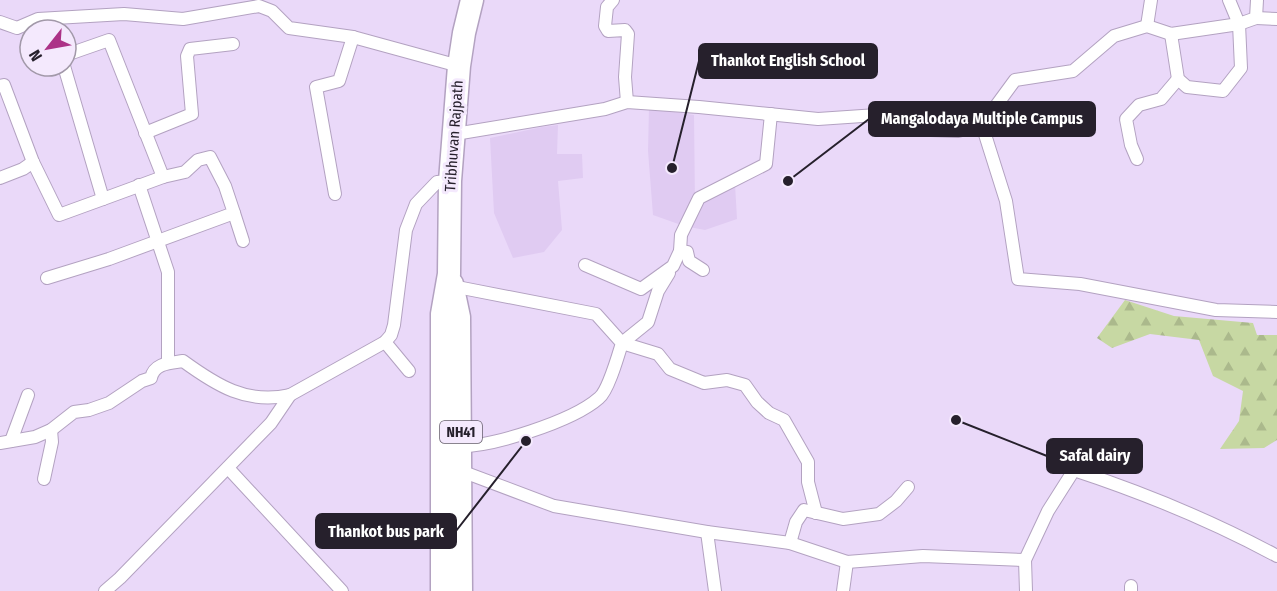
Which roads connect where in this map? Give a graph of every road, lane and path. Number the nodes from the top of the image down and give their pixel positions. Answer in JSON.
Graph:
{"nodes":[{"id":1,"x":1151,"y":0,"type":"edge"},
{"id":2,"x":1229,"y":0,"type":"edge"},
{"id":3,"x":1257,"y":0,"type":"edge"},
{"id":4,"x":470,"y":1,"type":"edge"},
{"id":5,"x":607,"y":2,"type":"edge"},
{"id":6,"x":1256,"y":18,"type":"junction"},
{"id":7,"x":1277,"y":19,"type":"edge"},
{"id":8,"x":0,"y":22,"type":"edge"},
{"id":9,"x":1239,"y":24,"type":"junction"},
{"id":10,"x":1147,"y":26,"type":"junction"},
{"id":11,"x":1172,"y":34,"type":"junction"},
{"id":12,"x":353,"y":37,"type":"junction"},
{"id":13,"x":233,"y":44,"type":"dead end"},
{"id":14,"x":78,"y":51,"type":"edge"},
{"id":15,"x":459,"y":66,"type":"junction"},
{"id":16,"x":68,"y":78,"type":"edge"},
{"id":17,"x":1178,"y":79,"type":"junction"},
{"id":18,"x":0,"y":86,"type":"edge"},
{"id":19,"x":627,"y":102,"type":"junction"},
{"id":20,"x":771,"y":114,"type":"junction"},
{"id":21,"x":982,"y":125,"type":"junction"},
{"id":22,"x":145,"y":133,"type":"junction"},
{"id":23,"x":455,"y":134,"type":"junction"},
{"id":24,"x":1137,"y":159,"type":"dead end"},
{"id":25,"x":33,"y":162,"type":"junction"},
{"id":26,"x":163,"y":177,"type":"junction"},
{"id":27,"x":0,"y":178,"type":"edge"},
{"id":28,"x":450,"y":181,"type":"junction"},
{"id":29,"x":139,"y":186,"type":"junction"},
{"id":30,"x":335,"y":194,"type":"dead end"},
{"id":31,"x":103,"y":199,"type":"junction"},
{"id":32,"x":234,"y":213,"type":"junction"},
{"id":33,"x":243,"y":241,"type":"dead end"},
{"id":34,"x":158,"y":242,"type":"junction"},
{"id":35,"x":680,"y":251,"type":"junction"},
{"id":36,"x":585,"y":265,"type":"dead end"},
{"id":37,"x":673,"y":267,"type":"junction"},
{"id":38,"x":703,"y":270,"type":"dead end"},
{"id":39,"x":47,"y":278,"type":"dead end"},
{"id":40,"x":450,"y":280,"type":"junction"},
{"id":41,"x":1277,"y":312,"type":"edge"},
{"id":42,"x":385,"y":342,"type":"junction"},
{"id":43,"x":622,"y":343,"type":"junction"},
{"id":44,"x":168,"y":363,"type":"junction"},
{"id":45,"x":408,"y":371,"type":"dead end"},
{"id":46,"x":28,"y":395,"type":"dead end"},
{"id":47,"x":290,"y":395,"type":"junction"},
{"id":48,"x":51,"y":430,"type":"junction"},
{"id":49,"x":5,"y":442,"type":"edge"},
{"id":50,"x":452,"y":446,"type":"junction"},
{"id":51,"x":228,"y":468,"type":"junction"},
{"id":52,"x":461,"y":471,"type":"junction"},
{"id":53,"x":44,"y":479,"type":"dead end"},
{"id":54,"x":908,"y":487,"type":"dead end"},
{"id":55,"x":816,"y":513,"type":"junction"},
{"id":56,"x":707,"y":532,"type":"junction"},
{"id":57,"x":790,"y":543,"type":"junction"},
{"id":58,"x":1277,"y":556,"type":"edge"},
{"id":59,"x":1025,"y":560,"type":"junction"},
{"id":60,"x":847,"y":562,"type":"junction"},
{"id":61,"x":105,"y":591,"type":"edge"},
{"id":62,"x":342,"y":591,"type":"edge"},
{"id":63,"x":442,"y":591,"type":"edge"},
{"id":64,"x":461,"y":591,"type":"edge"},
{"id":65,"x":715,"y":591,"type":"edge"},
{"id":66,"x":843,"y":591,"type":"edge"},
{"id":67,"x":1026,"y":591,"type":"edge"}],
"edges":[{"from":1,"to":10,"type":"street"},
{"from":2,"to":9,"type":"street"},
{"from":3,"to":6,"type":"street"},
{"from":4,"to":15,"type":"highway","name":"Tribhuvan Rajpath","number":"NH41"},
{"from":5,"to":19,"type":"street"},
{"from":6,"to":7,"type":"street"},
{"from":6,"to":9,"type":"street"},
{"from":8,"to":12,"type":"street"},
{"from":9,"to":11,"type":"street"},
{"from":9,"to":17,"type":"street"},
{"from":10,"to":11,"type":"street"},
{"from":10,"to":21,"type":"street"},
{"from":11,"to":17,"type":"street"},
{"from":12,"to":15,"type":"street"},
{"from":12,"to":30,"type":"street"},
{"from":13,"to":22,"type":"street"},
{"from":14,"to":22,"type":"street"},
{"from":15,"to":23,"type":"highway","name":"Tribhuvan Rajpath","number":"NH41"},
{"from":16,"to":31,"type":"street"},
{"from":17,"to":24,"type":"street"},
{"from":18,"to":25,"type":"street"},
{"from":19,"to":20,"type":"street"},
{"from":19,"to":23,"type":"street"},
{"from":20,"to":21,"type":"street"},
{"from":20,"to":35,"type":"street"},
{"from":21,"to":41,"type":"street"},
{"from":22,"to":26,"type":"street"},
{"from":23,"to":28,"type":"highway","name":"Tribhuvan Rajpath","number":"NH41"},
{"from":25,"to":27,"type":"street"},
{"from":25,"to":31,"type":"street"},
{"from":26,"to":29,"type":"street"},
{"from":26,"to":32,"type":"street"},
{"from":28,"to":40,"type":"highway","name":"Tribhuvan Rajpath","number":"NH41"},
{"from":28,"to":42,"type":"street"},
{"from":29,"to":31,"type":"street"},
{"from":29,"to":34,"type":"street"},
{"from":32,"to":33,"type":"street"},
{"from":32,"to":34,"type":"street"},
{"from":34,"to":39,"type":"street"},
{"from":34,"to":44,"type":"street"},
{"from":35,"to":37,"type":"street"},
{"from":35,"to":38,"type":"street"},
{"from":36,"to":37,"type":"street"},
{"from":37,"to":43,"type":"street"},
{"from":40,"to":43,"type":"street"},
{"from":40,"to":50,"type":"highway","name":"Tribhuvan Rajpath","number":"NH41"},
{"from":42,"to":45,"type":"street"},
{"from":42,"to":47,"type":"street"},
{"from":43,"to":50,"type":"street"},
{"from":43,"to":55,"type":"street"},
{"from":44,"to":47,"type":"street"},
{"from":44,"to":48,"type":"street"},
{"from":46,"to":49,"type":"street"},
{"from":47,"to":51,"type":"street"},
{"from":48,"to":49,"type":"street"},
{"from":48,"to":53,"type":"street"},
{"from":50,"to":52,"type":"highway","name":"Tribhuvan Rajpath","number":"NH41"},
{"from":50,"to":63,"type":"highway","name":"Tribhuvan Rajpath","number":"NH41"},
{"from":51,"to":61,"type":"street"},
{"from":51,"to":62,"type":"street"},
{"from":52,"to":56,"type":"street"},
{"from":52,"to":64,"type":"highway","name":"Tribhuvan Rajpath","number":"NH41"},
{"from":54,"to":55,"type":"street"},
{"from":55,"to":57,"type":"street"},
{"from":56,"to":57,"type":"street"},
{"from":56,"to":65,"type":"street"},
{"from":57,"to":60,"type":"street"},
{"from":58,"to":59,"type":"street"},
{"from":59,"to":60,"type":"street"},
{"from":59,"to":67,"type":"street"},
{"from":60,"to":66,"type":"street"}]}
